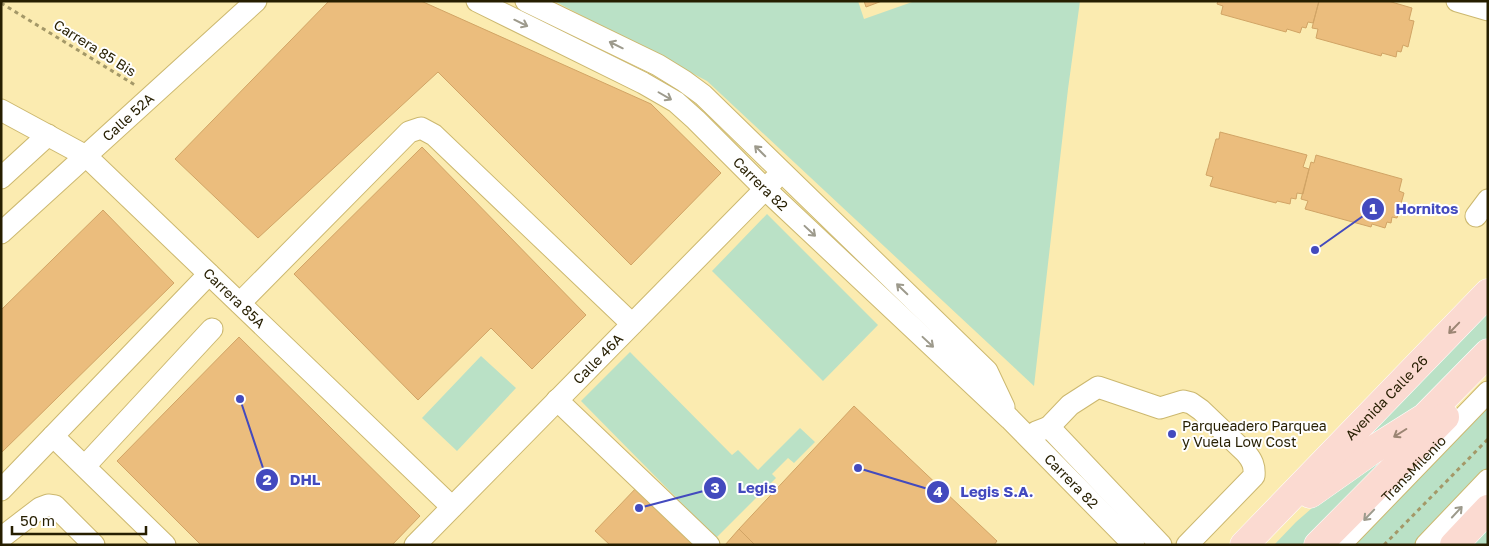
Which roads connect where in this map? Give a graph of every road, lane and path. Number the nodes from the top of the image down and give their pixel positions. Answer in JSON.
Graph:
{"nodes":[{"id":1,"x":256,"y":1,"type":"edge"},
{"id":2,"x":477,"y":1,"type":"edge"},
{"id":3,"x":526,"y":1,"type":"edge"},
{"id":4,"x":1457,"y":1,"type":"edge"},
{"id":5,"x":1,"y":3,"type":"edge"},
{"id":6,"x":1488,"y":10,"type":"edge"},
{"id":7,"x":152,"y":96,"type":"junction"},
{"id":8,"x":1,"y":110,"type":"edge"},
{"id":9,"x":48,"y":135,"type":"junction"},
{"id":10,"x":86,"y":156,"type":"junction"},
{"id":11,"x":782,"y":173,"type":"junction"},
{"id":12,"x":1,"y":178,"type":"edge"},
{"id":13,"x":765,"y":189,"type":"junction"},
{"id":14,"x":1,"y":233,"type":"edge"},
{"id":15,"x":209,"y":274,"type":"junction"},
{"id":16,"x":1488,"y":294,"type":"edge"},
{"id":17,"x":240,"y":303,"type":"junction"},
{"id":18,"x":632,"y":324,"type":"junction"},
{"id":19,"x":212,"y":329,"type":"dead end"},
{"id":20,"x":1488,"y":353,"type":"edge"},
{"id":21,"x":1488,"y":372,"type":"edge"},
{"id":22,"x":1488,"y":392,"type":"edge"},
{"id":23,"x":557,"y":400,"type":"junction"},
{"id":24,"x":1010,"y":419,"type":"junction"},
{"id":25,"x":1049,"y":427,"type":"junction"},
{"id":26,"x":53,"y":436,"type":"junction"},
{"id":27,"x":1027,"y":436,"type":"junction"},
{"id":28,"x":1488,"y":439,"type":"edge"},
{"id":29,"x":85,"y":466,"type":"junction"},
{"id":30,"x":1488,"y":480,"type":"edge"},
{"id":31,"x":1,"y":490,"type":"edge"},
{"id":32,"x":452,"y":507,"type":"junction"},
{"id":33,"x":1488,"y":509,"type":"edge"},
{"id":34,"x":1252,"y":536,"type":"edge"},
{"id":35,"x":1,"y":538,"type":"edge"},
{"id":36,"x":1132,"y":544,"type":"edge"},
{"id":37,"x":94,"y":545,"type":"edge"},
{"id":38,"x":165,"y":545,"type":"edge"},
{"id":39,"x":415,"y":545,"type":"edge"},
{"id":40,"x":709,"y":545,"type":"edge"},
{"id":41,"x":1160,"y":545,"type":"edge"},
{"id":42,"x":1187,"y":545,"type":"edge"},
{"id":43,"x":1318,"y":545,"type":"edge"},
{"id":44,"x":1340,"y":545,"type":"edge"},
{"id":45,"x":1384,"y":545,"type":"edge"},
{"id":46,"x":1426,"y":545,"type":"edge"},
{"id":47,"x":1454,"y":545,"type":"edge"}],
"edges":[{"from":1,"to":7,"type":"street","name":"Calle 52A"},
{"from":2,"to":13,"type":"street","name":"Carrera 82","one_way":true},
{"from":11,"to":3,"type":"street","name":"Carrera 82","one_way":true},
{"from":4,"to":6,"type":"street"},
{"from":5,"to":7,"type":"path","name":"Carrera 85 Bis"},
{"from":7,"to":10,"type":"street","name":"Calle 52A"},
{"from":8,"to":9,"type":"street","name":"Carrera 85A"},
{"from":9,"to":10,"type":"street","name":"Carrera 85A"},
{"from":9,"to":12,"type":"street"},
{"from":10,"to":14,"type":"street","name":"Calle 52A"},
{"from":10,"to":15,"type":"street","name":"Carrera 85A"},
{"from":11,"to":13,"type":"street","name":"Calle 46A"},
{"from":24,"to":11,"type":"street","name":"Carrera 82","one_way":true},
{"from":13,"to":18,"type":"street","name":"Calle 46A"},
{"from":13,"to":24,"type":"street","name":"Carrera 82","one_way":true},
{"from":15,"to":17,"type":"street","name":"Carrera 85A"},
{"from":15,"to":26,"type":"street"},
{"from":16,"to":34,"type":"main road","name":"Avenida Calle 26","one_way":true},
{"from":17,"to":18,"type":"street"},
{"from":17,"to":32,"type":"street","name":"Carrera 85A"},
{"from":18,"to":23,"type":"street","name":"Calle 46A"},
{"from":19,"to":29,"type":"street"},
{"from":20,"to":34,"type":"main road","one_way":true},
{"from":21,"to":43,"type":"main road"},
{"from":22,"to":44,"type":"street","name":"TransMilenio","one_way":true},
{"from":23,"to":32,"type":"street","name":"Calle 46A"},
{"from":23,"to":40,"type":"street"},
{"from":24,"to":27,"type":"street","name":"Carrera 82"},
{"from":25,"to":27,"type":"street"},
{"from":25,"to":41,"type":"street"},
{"from":25,"to":42,"type":"street"},
{"from":26,"to":29,"type":"street"},
{"from":26,"to":31,"type":"street"},
{"from":27,"to":36,"type":"street","name":"Carrera 82"},
{"from":28,"to":45,"type":"path"},
{"from":29,"to":38,"type":"street"},
{"from":46,"to":30,"type":"street","one_way":true},
{"from":32,"to":39,"type":"street","name":"Calle 46A"},
{"from":33,"to":47,"type":"main road"},
{"from":35,"to":37,"type":"street"}]}
